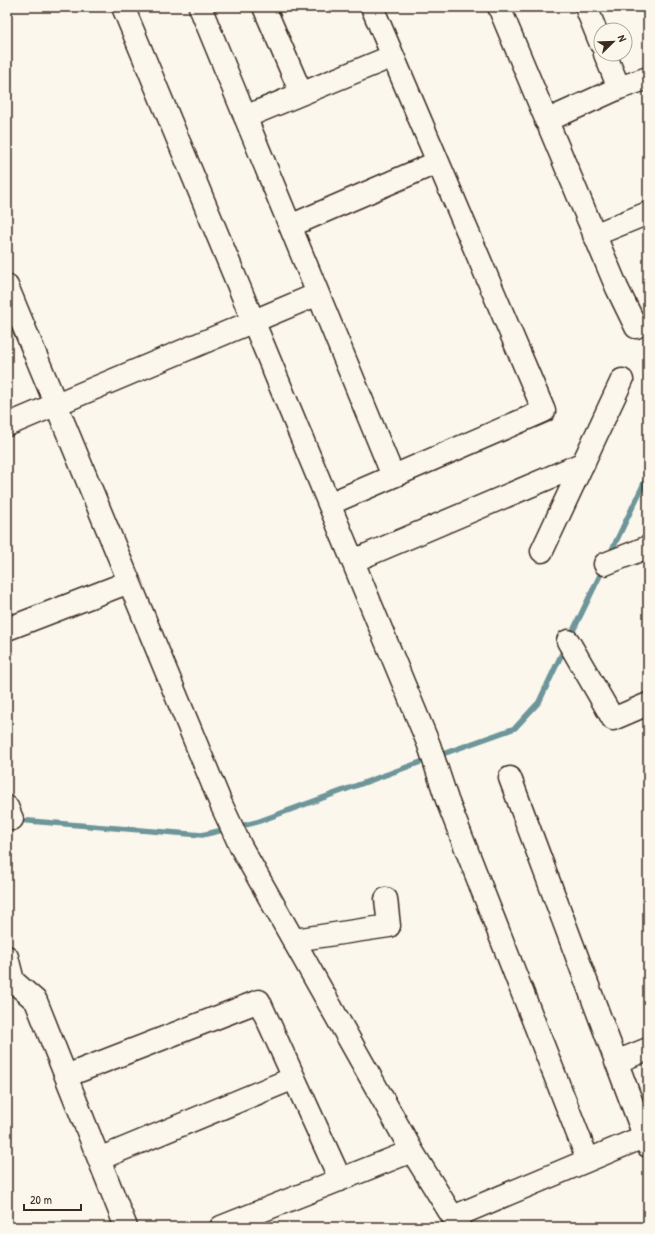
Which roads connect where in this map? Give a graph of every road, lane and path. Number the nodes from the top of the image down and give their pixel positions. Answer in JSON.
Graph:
{"nodes":[{"id":1,"x":123,"y":7,"type":"edge"},
{"id":2,"x":200,"y":7,"type":"edge"},
{"id":3,"x":264,"y":7,"type":"edge"},
{"id":4,"x":372,"y":7,"type":"edge"},
{"id":5,"x":499,"y":7,"type":"edge"},
{"id":6,"x":586,"y":7,"type":"edge"},
{"id":7,"x":593,"y":24,"type":"edge"},
{"id":8,"x":393,"y":56,"type":"junction"},
{"id":9,"x":608,"y":62,"type":"edge"},
{"id":10,"x":648,"y":78,"type":"edge"},
{"id":11,"x":619,"y":88,"type":"junction"},
{"id":12,"x":301,"y":93,"type":"junction"},
{"id":13,"x":245,"y":117,"type":"junction"},
{"id":14,"x":546,"y":120,"type":"junction"},
{"id":15,"x":438,"y":162,"type":"junction"},
{"id":16,"x":648,"y":213,"type":"edge"},
{"id":17,"x":290,"y":226,"type":"junction"},
{"id":18,"x":594,"y":236,"type":"junction"},
{"id":19,"x":7,"y":286,"type":"edge"},
{"id":20,"x":318,"y":294,"type":"junction"},
{"id":21,"x":253,"y":321,"type":"junction"},
{"id":22,"x":636,"y":327,"type":"dead end"},
{"id":23,"x":622,"y":380,"type":"dead end"},
{"id":24,"x":56,"y":404,"type":"junction"},
{"id":25,"x":7,"y":425,"type":"edge"},
{"id":26,"x":584,"y":462,"type":"junction"},
{"id":27,"x":393,"y":476,"type":"junction"},
{"id":28,"x":329,"y":504,"type":"junction"},
{"id":29,"x":648,"y":547,"type":"edge"},
{"id":30,"x":542,"y":551,"type":"dead end"},
{"id":31,"x":353,"y":561,"type":"junction"},
{"id":32,"x":605,"y":564,"type":"dead end"},
{"id":33,"x":129,"y":582,"type":"junction"},
{"id":34,"x":7,"y":629,"type":"edge"},
{"id":35,"x":568,"y":641,"type":"dead end"},
{"id":36,"x":648,"y":704,"type":"edge"},
{"id":37,"x":510,"y":778,"type":"dead end"},
{"id":38,"x":386,"y":899,"type":"dead end"},
{"id":39,"x":294,"y":940,"type":"junction"},
{"id":40,"x":7,"y":957,"type":"edge"},
{"id":41,"x":648,"y":1049,"type":"edge"},
{"id":42,"x":616,"y":1062,"type":"junction"},
{"id":43,"x":66,"y":1076,"type":"junction"},
{"id":44,"x":294,"y":1078,"type":"junction"},
{"id":45,"x":647,"y":1139,"type":"edge"},
{"id":46,"x":412,"y":1151,"type":"junction"},
{"id":47,"x":99,"y":1159,"type":"junction"},
{"id":48,"x":588,"y":1160,"type":"junction"},
{"id":49,"x":340,"y":1180,"type":"junction"},
{"id":50,"x":456,"y":1222,"type":"edge"},
{"id":51,"x":126,"y":1227,"type":"edge"},
{"id":52,"x":221,"y":1227,"type":"edge"}],
"edges":[{"from":1,"to":21,"type":"street"},
{"from":2,"to":13,"type":"street"},
{"from":3,"to":12,"type":"street"},
{"from":4,"to":8,"type":"street"},
{"from":5,"to":14,"type":"street"},
{"from":6,"to":7,"type":"street"},
{"from":8,"to":12,"type":"street"},
{"from":8,"to":15,"type":"street"},
{"from":9,"to":11,"type":"street"},
{"from":10,"to":11,"type":"street"},
{"from":11,"to":14,"type":"street"},
{"from":12,"to":13,"type":"street"},
{"from":13,"to":17,"type":"street"},
{"from":14,"to":18,"type":"street"},
{"from":15,"to":17,"type":"street"},
{"from":15,"to":27,"type":"street"},
{"from":16,"to":18,"type":"street"},
{"from":17,"to":20,"type":"street"},
{"from":18,"to":22,"type":"street"},
{"from":19,"to":24,"type":"street"},
{"from":20,"to":21,"type":"street"},
{"from":20,"to":27,"type":"street"},
{"from":21,"to":24,"type":"street"},
{"from":21,"to":28,"type":"street"},
{"from":23,"to":26,"type":"street"},
{"from":24,"to":25,"type":"street"},
{"from":24,"to":33,"type":"street"},
{"from":26,"to":30,"type":"street"},
{"from":26,"to":31,"type":"street"},
{"from":27,"to":28,"type":"street"},
{"from":28,"to":31,"type":"street"},
{"from":29,"to":32,"type":"street"},
{"from":31,"to":48,"type":"street"},
{"from":33,"to":34,"type":"street"},
{"from":33,"to":39,"type":"street"},
{"from":35,"to":36,"type":"street"},
{"from":37,"to":42,"type":"street"},
{"from":38,"to":39,"type":"street"},
{"from":39,"to":46,"type":"street"},
{"from":40,"to":43,"type":"street"},
{"from":41,"to":42,"type":"street"},
{"from":42,"to":45,"type":"street"},
{"from":43,"to":44,"type":"street"},
{"from":43,"to":47,"type":"street"},
{"from":44,"to":47,"type":"street"},
{"from":44,"to":49,"type":"street"},
{"from":45,"to":48,"type":"street"},
{"from":46,"to":49,"type":"street"},
{"from":46,"to":50,"type":"street"},
{"from":47,"to":51,"type":"street"},
{"from":48,"to":50,"type":"street"},
{"from":49,"to":52,"type":"street"}]}
